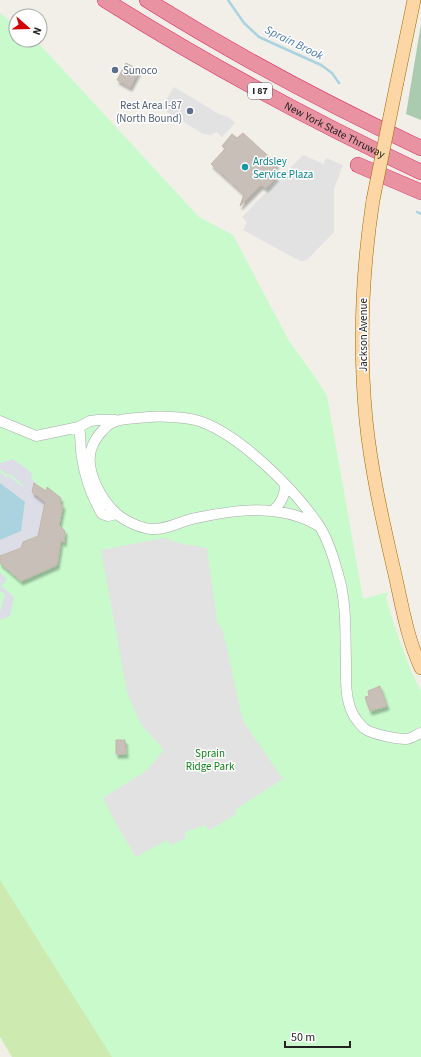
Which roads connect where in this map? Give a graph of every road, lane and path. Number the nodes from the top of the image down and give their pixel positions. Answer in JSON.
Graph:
{"nodes":[{"id":1,"x":105,"y":0,"type":"edge"},
{"id":2,"x":147,"y":0,"type":"edge"},
{"id":3,"x":414,"y":0,"type":"edge"},
{"id":4,"x":421,"y":148,"type":"edge"},
{"id":5,"x":358,"y":165,"type":"dead end"},
{"id":6,"x":421,"y":172,"type":"edge"},
{"id":7,"x":421,"y":192,"type":"edge"},
{"id":8,"x":115,"y":420,"type":"junction"},
{"id":9,"x":0,"y":421,"type":"edge"},
{"id":10,"x":79,"y":427,"type":"junction"},
{"id":11,"x":284,"y":484,"type":"junction"},
{"id":12,"x":274,"y":510,"type":"junction"},
{"id":13,"x":117,"y":514,"type":"junction"},
{"id":14,"x":319,"y":526,"type":"junction"},
{"id":15,"x":421,"y":668,"type":"edge"},
{"id":16,"x":421,"y":733,"type":"edge"}],
"edges":[{"from":1,"to":6,"type":"highway","name":"New York State Thruway","number":"I 87"},
{"from":2,"to":4,"type":"highway","name":"New York State Thruway","number":"I 87"},
{"from":3,"to":15,"type":"main road","name":"Jackson Avenue","bridge":true},
{"from":5,"to":7,"type":"highway"},
{"from":8,"to":10,"type":"street"},
{"from":8,"to":11,"type":"street"},
{"from":8,"to":13,"type":"street"},
{"from":9,"to":10,"type":"street"},
{"from":10,"to":13,"type":"street"},
{"from":11,"to":12,"type":"street"},
{"from":11,"to":14,"type":"street"},
{"from":12,"to":13,"type":"street"},
{"from":12,"to":14,"type":"street"},
{"from":14,"to":16,"type":"street"}]}
